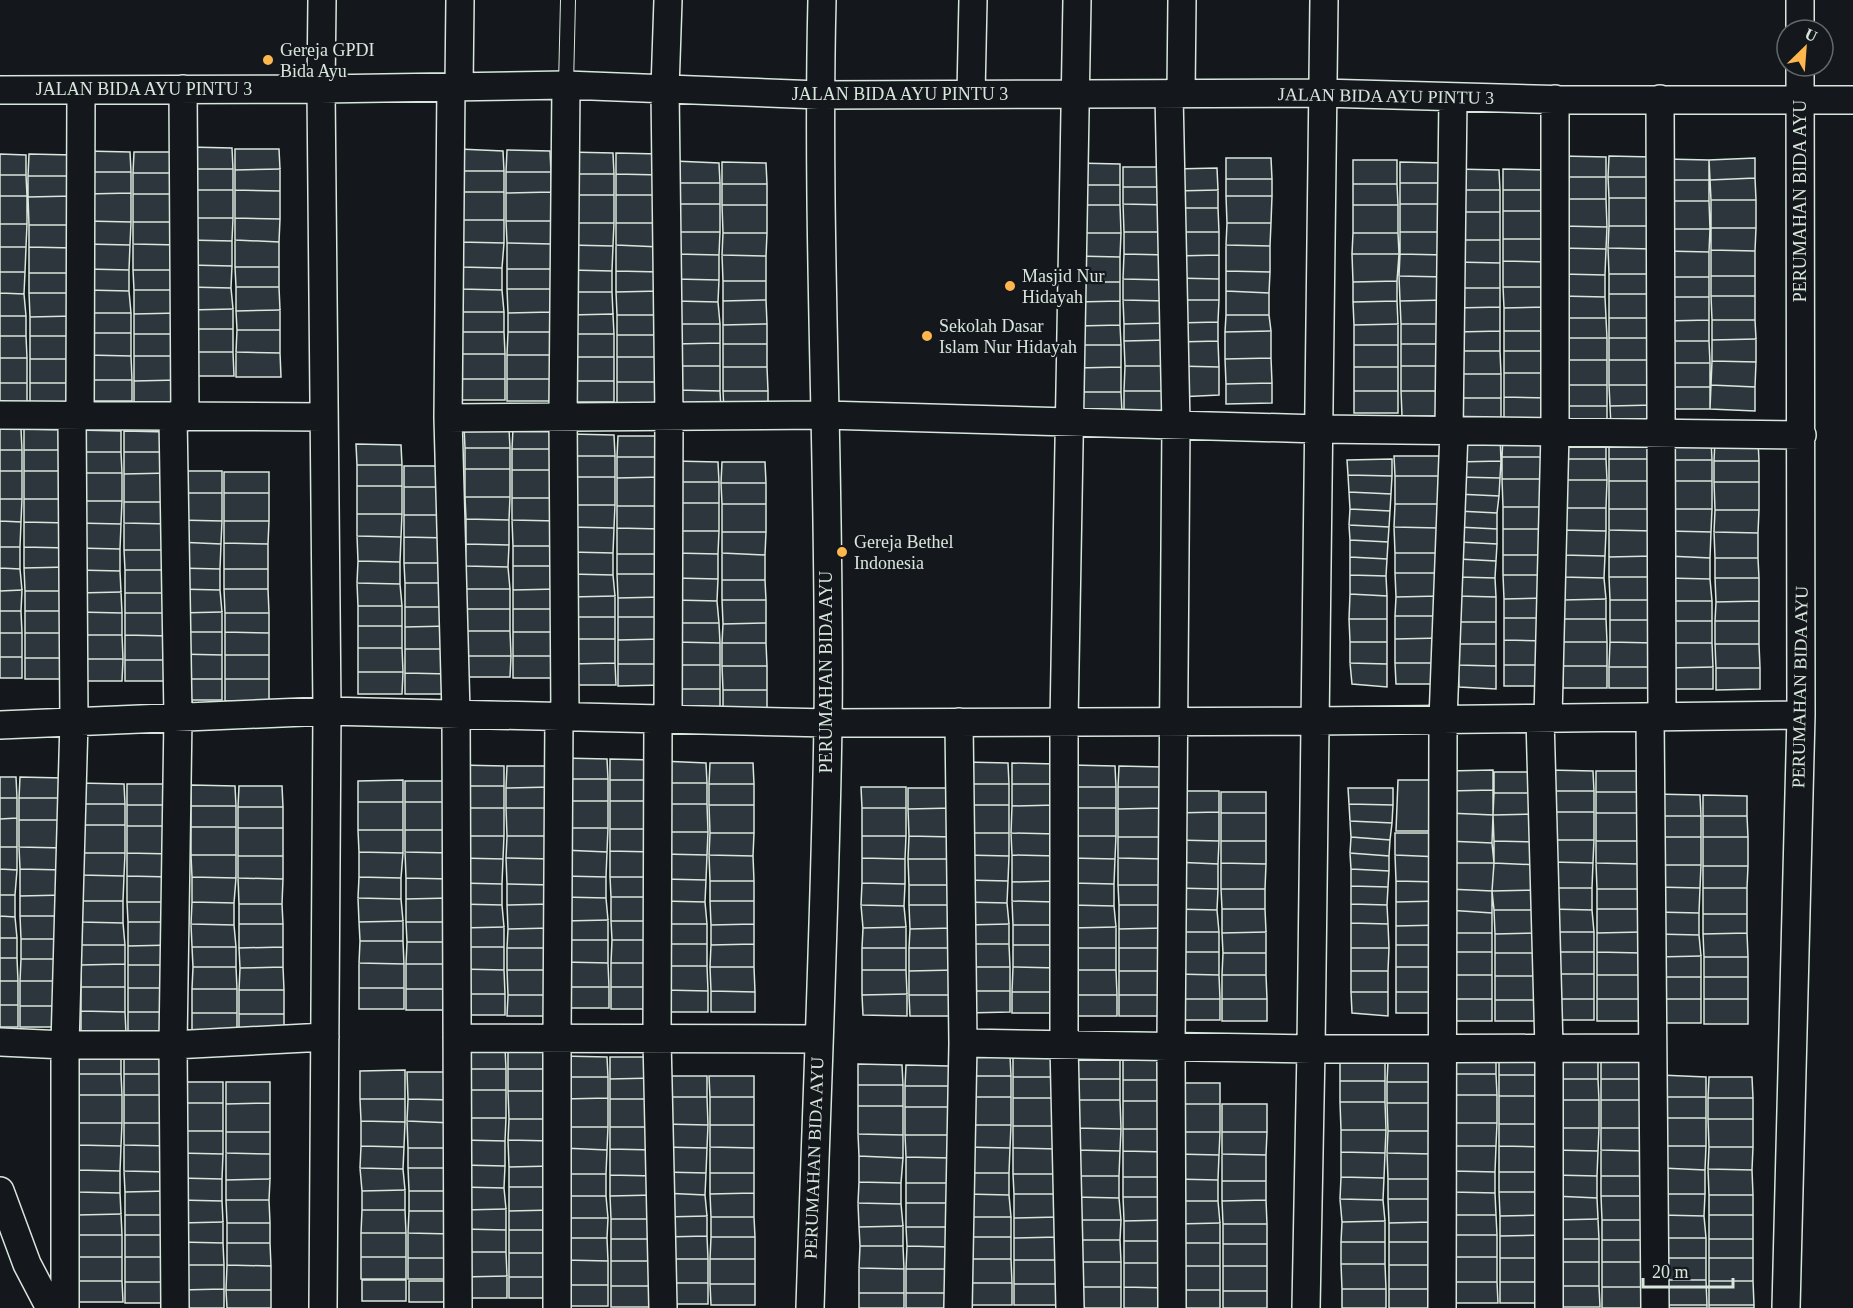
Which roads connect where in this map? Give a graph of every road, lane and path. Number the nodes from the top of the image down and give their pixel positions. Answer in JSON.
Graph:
{"nodes":[{"id":1,"x":322,"y":0,"type":"edge"},
{"id":2,"x":460,"y":0,"type":"edge"},
{"id":3,"x":568,"y":0,"type":"edge"},
{"id":4,"x":668,"y":0,"type":"edge"},
{"id":5,"x":822,"y":0,"type":"edge"},
{"id":6,"x":973,"y":0,"type":"edge"},
{"id":7,"x":1077,"y":0,"type":"edge"},
{"id":8,"x":1182,"y":0,"type":"edge"},
{"id":9,"x":1324,"y":0,"type":"edge"},
{"id":10,"x":1800,"y":0,"type":"edge"},
{"id":11,"x":1800,"y":18,"type":"edge"},
{"id":12,"x":1800,"y":78,"type":"edge"},
{"id":13,"x":566,"y":85,"type":"junction"},
{"id":14,"x":455,"y":86,"type":"junction"},
{"id":15,"x":183,"y":89,"type":"junction"},
{"id":16,"x":321,"y":89,"type":"junction"},
{"id":17,"x":665,"y":89,"type":"junction"},
{"id":18,"x":0,"y":90,"type":"edge"},
{"id":19,"x":81,"y":90,"type":"junction"},
{"id":20,"x":1322,"y":93,"type":"junction"},
{"id":21,"x":971,"y":94,"type":"junction"},
{"id":22,"x":1076,"y":94,"type":"junction"},
{"id":23,"x":1175,"y":94,"type":"junction"},
{"id":24,"x":819,"y":95,"type":"junction"},
{"id":25,"x":1453,"y":97,"type":"junction"},
{"id":26,"x":1555,"y":99,"type":"junction"},
{"id":27,"x":1660,"y":99,"type":"junction"},
{"id":28,"x":1799,"y":99,"type":"junction"},
{"id":29,"x":1853,"y":100,"type":"edge"},
{"id":30,"x":0,"y":415,"type":"edge"},
{"id":31,"x":669,"y":415,"type":"junction"},
{"id":32,"x":825,"y":415,"type":"junction"},
{"id":33,"x":76,"y":416,"type":"junction"},
{"id":34,"x":179,"y":416,"type":"junction"},
{"id":35,"x":564,"y":416,"type":"junction"},
{"id":36,"x":324,"y":417,"type":"junction"},
{"id":37,"x":448,"y":417,"type":"junction"},
{"id":38,"x":1068,"y":422,"type":"junction"},
{"id":39,"x":1176,"y":425,"type":"junction"},
{"id":40,"x":1319,"y":429,"type":"junction"},
{"id":41,"x":1452,"y":431,"type":"junction"},
{"id":42,"x":1555,"y":432,"type":"junction"},
{"id":43,"x":1661,"y":434,"type":"junction"},
{"id":44,"x":1802,"y":435,"type":"junction"},
{"id":45,"x":327,"y":711,"type":"junction"},
{"id":46,"x":456,"y":713,"type":"junction"},
{"id":47,"x":1801,"y":715,"type":"junction"},
{"id":48,"x":562,"y":716,"type":"junction"},
{"id":49,"x":177,"y":717,"type":"junction"},
{"id":50,"x":1656,"y":717,"type":"junction"},
{"id":51,"x":663,"y":718,"type":"junction"},
{"id":52,"x":1544,"y":718,"type":"junction"},
{"id":53,"x":1443,"y":720,"type":"junction"},
{"id":54,"x":74,"y":721,"type":"junction"},
{"id":55,"x":1173,"y":721,"type":"junction"},
{"id":56,"x":1316,"y":721,"type":"junction"},
{"id":57,"x":959,"y":722,"type":"junction"},
{"id":58,"x":1064,"y":722,"type":"junction"},
{"id":59,"x":828,"y":723,"type":"junction"},
{"id":60,"x":0,"y":725,"type":"edge"},
{"id":61,"x":325,"y":1037,"type":"junction"},
{"id":62,"x":457,"y":1038,"type":"junction"},
{"id":63,"x":556,"y":1038,"type":"junction"},
{"id":64,"x":657,"y":1039,"type":"junction"},
{"id":65,"x":818,"y":1039,"type":"junction"},
{"id":66,"x":0,"y":1042,"type":"edge"},
{"id":67,"x":963,"y":1043,"type":"junction"},
{"id":68,"x":1064,"y":1044,"type":"junction"},
{"id":69,"x":65,"y":1045,"type":"junction"},
{"id":70,"x":173,"y":1045,"type":"junction"},
{"id":71,"x":1171,"y":1046,"type":"junction"},
{"id":72,"x":1549,"y":1048,"type":"junction"},
{"id":73,"x":1652,"y":1048,"type":"junction"},
{"id":74,"x":1311,"y":1049,"type":"junction"},
{"id":75,"x":1444,"y":1049,"type":"junction"},
{"id":76,"x":0,"y":1191,"type":"edge"},
{"id":77,"x":50,"y":1308,"type":"edge"},
{"id":78,"x":65,"y":1308,"type":"edge"},
{"id":79,"x":175,"y":1308,"type":"edge"},
{"id":80,"x":322,"y":1308,"type":"edge"},
{"id":81,"x":458,"y":1308,"type":"edge"},
{"id":82,"x":557,"y":1308,"type":"edge"},
{"id":83,"x":663,"y":1308,"type":"edge"},
{"id":84,"x":810,"y":1308,"type":"edge"},
{"id":85,"x":958,"y":1308,"type":"edge"},
{"id":86,"x":1070,"y":1308,"type":"edge"},
{"id":87,"x":1172,"y":1308,"type":"edge"},
{"id":88,"x":1306,"y":1308,"type":"edge"},
{"id":89,"x":1442,"y":1308,"type":"edge"},
{"id":90,"x":1549,"y":1308,"type":"edge"},
{"id":91,"x":1655,"y":1308,"type":"edge"},
{"id":92,"x":1786,"y":1308,"type":"edge"}],
"edges":[{"from":1,"to":16,"type":"street"},
{"from":2,"to":14,"type":"street"},
{"from":3,"to":13,"type":"lane"},
{"from":4,"to":17,"type":"street"},
{"from":5,"to":24,"type":"street","name":"PERUMAHAN BIDA AYU"},
{"from":6,"to":21,"type":"street"},
{"from":7,"to":22,"type":"street"},
{"from":8,"to":23,"type":"street"},
{"from":9,"to":20,"type":"street"},
{"from":10,"to":11,"type":"street"},
{"from":12,"to":28,"type":"street","name":"PERUMAHAN BIDA AYU"},
{"from":13,"to":14,"type":"street","name":"JALAN BIDA AYU PINTU 3"},
{"from":13,"to":17,"type":"street","name":"JALAN BIDA AYU PINTU 3"},
{"from":13,"to":35,"type":"street"},
{"from":14,"to":16,"type":"street","name":"JALAN BIDA AYU PINTU 3"},
{"from":14,"to":37,"type":"street"},
{"from":15,"to":16,"type":"street","name":"JALAN BIDA AYU PINTU 3"},
{"from":15,"to":19,"type":"street","name":"JALAN BIDA AYU PINTU 3"},
{"from":15,"to":34,"type":"street"},
{"from":16,"to":36,"type":"street"},
{"from":17,"to":24,"type":"street","name":"JALAN BIDA AYU PINTU 3"},
{"from":17,"to":31,"type":"street"},
{"from":18,"to":19,"type":"street","name":"JALAN BIDA AYU PINTU 3"},
{"from":19,"to":33,"type":"street"},
{"from":20,"to":23,"type":"street","name":"JALAN BIDA AYU PINTU 3"},
{"from":20,"to":25,"type":"street","name":"JALAN BIDA AYU PINTU 3"},
{"from":20,"to":40,"type":"street"},
{"from":21,"to":22,"type":"street","name":"JALAN BIDA AYU PINTU 3"},
{"from":21,"to":24,"type":"street","name":"JALAN BIDA AYU PINTU 3"},
{"from":22,"to":23,"type":"street","name":"JALAN BIDA AYU PINTU 3"},
{"from":22,"to":38,"type":"street"},
{"from":23,"to":39,"type":"street"},
{"from":24,"to":32,"type":"street","name":"PERUMAHAN BIDA AYU"},
{"from":25,"to":26,"type":"street","name":"JALAN BIDA AYU PINTU 3"},
{"from":25,"to":41,"type":"street"},
{"from":26,"to":27,"type":"street","name":"JALAN BIDA AYU PINTU 3"},
{"from":26,"to":42,"type":"street"},
{"from":27,"to":28,"type":"street","name":"JALAN BIDA AYU PINTU 3"},
{"from":27,"to":43,"type":"street"},
{"from":28,"to":29,"type":"street","name":"JALAN BIDA AYU PINTU 3"},
{"from":28,"to":44,"type":"street","name":"PERUMAHAN BIDA AYU"},
{"from":30,"to":33,"type":"street"},
{"from":31,"to":32,"type":"street"},
{"from":31,"to":35,"type":"street"},
{"from":31,"to":51,"type":"street"},
{"from":32,"to":38,"type":"street"},
{"from":32,"to":59,"type":"street","name":"PERUMAHAN BIDA AYU"},
{"from":33,"to":34,"type":"street"},
{"from":33,"to":54,"type":"street"},
{"from":34,"to":36,"type":"street"},
{"from":34,"to":49,"type":"street"},
{"from":35,"to":37,"type":"street"},
{"from":35,"to":48,"type":"street"},
{"from":36,"to":45,"type":"street"},
{"from":37,"to":46,"type":"street"},
{"from":38,"to":39,"type":"street"},
{"from":38,"to":58,"type":"street"},
{"from":39,"to":40,"type":"street"},
{"from":39,"to":55,"type":"street"},
{"from":40,"to":41,"type":"street"},
{"from":40,"to":56,"type":"street"},
{"from":41,"to":42,"type":"street"},
{"from":41,"to":53,"type":"street"},
{"from":42,"to":43,"type":"street"},
{"from":42,"to":52,"type":"street"},
{"from":43,"to":44,"type":"street"},
{"from":43,"to":50,"type":"street"},
{"from":44,"to":47,"type":"street","name":"PERUMAHAN BIDA AYU"},
{"from":45,"to":46,"type":"street"},
{"from":45,"to":49,"type":"street"},
{"from":45,"to":61,"type":"street"},
{"from":46,"to":48,"type":"street"},
{"from":46,"to":62,"type":"street"},
{"from":47,"to":50,"type":"street"},
{"from":47,"to":92,"type":"street","name":"PERUMAHAN BIDA AYU"},
{"from":48,"to":51,"type":"street"},
{"from":48,"to":63,"type":"street"},
{"from":49,"to":54,"type":"street"},
{"from":49,"to":70,"type":"street"},
{"from":50,"to":52,"type":"street"},
{"from":50,"to":73,"type":"street"},
{"from":51,"to":59,"type":"street"},
{"from":51,"to":64,"type":"street"},
{"from":52,"to":53,"type":"street"},
{"from":52,"to":72,"type":"street"},
{"from":53,"to":56,"type":"street"},
{"from":53,"to":75,"type":"street"},
{"from":54,"to":60,"type":"street"},
{"from":54,"to":69,"type":"street"},
{"from":55,"to":56,"type":"street"},
{"from":55,"to":58,"type":"street"},
{"from":55,"to":71,"type":"street"},
{"from":56,"to":74,"type":"street"},
{"from":57,"to":58,"type":"street"},
{"from":57,"to":59,"type":"street"},
{"from":57,"to":67,"type":"street"},
{"from":58,"to":68,"type":"street"},
{"from":59,"to":65,"type":"street","name":"PERUMAHAN BIDA AYU"},
{"from":61,"to":70,"type":"street"},
{"from":61,"to":80,"type":"street"},
{"from":62,"to":63,"type":"street"},
{"from":62,"to":81,"type":"street"},
{"from":63,"to":64,"type":"street"},
{"from":63,"to":82,"type":"street"},
{"from":64,"to":65,"type":"street"},
{"from":64,"to":83,"type":"street"},
{"from":65,"to":84,"type":"street","name":"PERUMAHAN BIDA AYU"},
{"from":66,"to":69,"type":"street"},
{"from":67,"to":68,"type":"street"},
{"from":67,"to":85,"type":"street"},
{"from":68,"to":71,"type":"street"},
{"from":68,"to":86,"type":"street"},
{"from":69,"to":70,"type":"street"},
{"from":69,"to":78,"type":"street"},
{"from":70,"to":79,"type":"street"},
{"from":71,"to":74,"type":"street"},
{"from":71,"to":87,"type":"street"},
{"from":72,"to":73,"type":"street"},
{"from":72,"to":75,"type":"street"},
{"from":72,"to":90,"type":"street"},
{"from":73,"to":91,"type":"street"},
{"from":74,"to":75,"type":"street"},
{"from":74,"to":88,"type":"street"},
{"from":75,"to":89,"type":"street"},
{"from":76,"to":77,"type":"street"}]}
